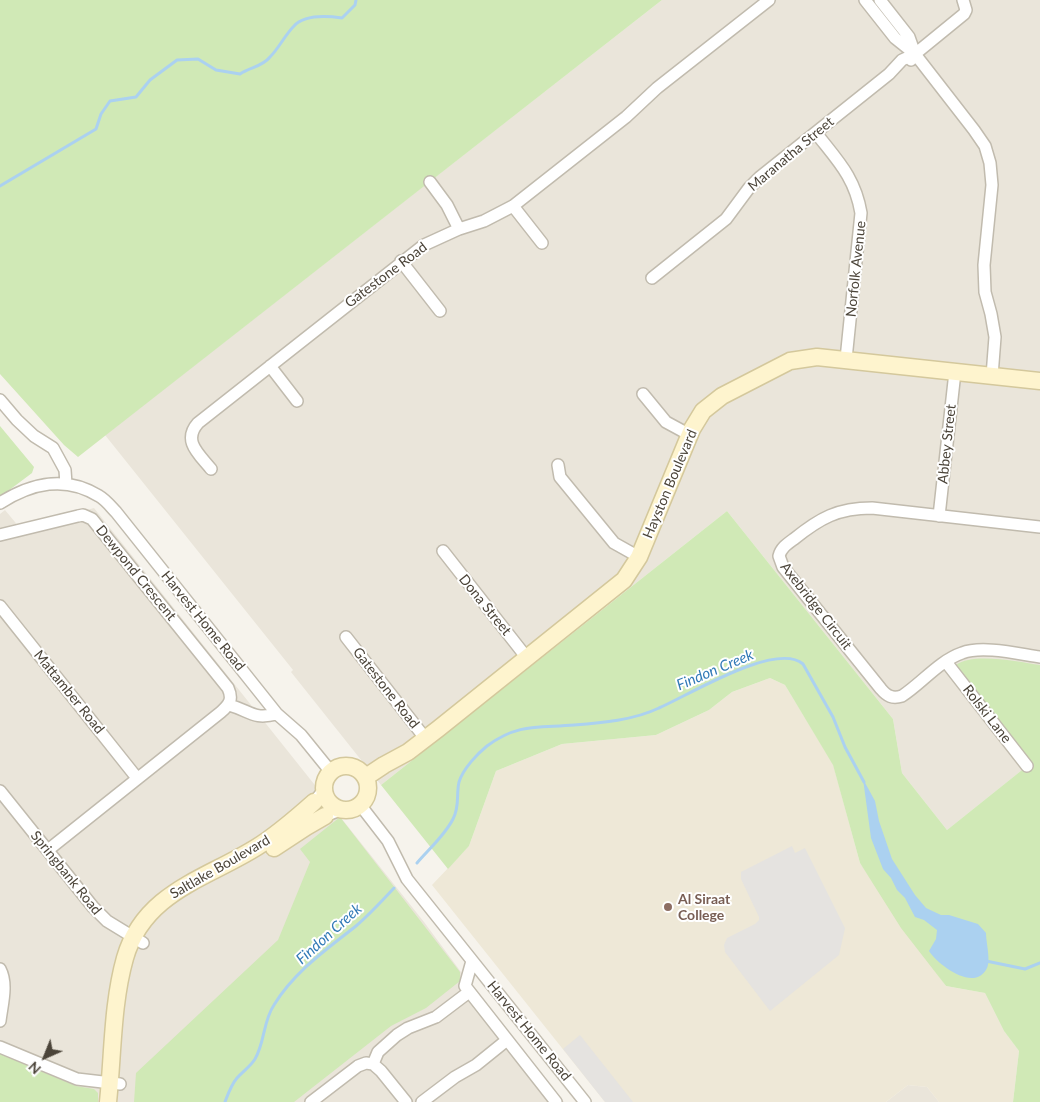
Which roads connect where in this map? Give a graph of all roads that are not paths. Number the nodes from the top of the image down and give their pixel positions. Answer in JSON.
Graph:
{"nodes":[{"id":1,"x":769,"y":0,"type":"edge"},
{"id":2,"x":865,"y":0,"type":"edge"},
{"id":3,"x":880,"y":0,"type":"edge"},
{"id":4,"x":963,"y":0,"type":"edge"},
{"id":5,"x":915,"y":54,"type":"junction"},
{"id":6,"x":816,"y":132,"type":"junction"},
{"id":7,"x":430,"y":182,"type":"dead end"},
{"id":8,"x":512,"y":206,"type":"junction"},
{"id":9,"x":459,"y":229,"type":"junction"},
{"id":10,"x":542,"y":243,"type":"dead end"},
{"id":11,"x":401,"y":261,"type":"junction"},
{"id":12,"x":652,"y":278,"type":"dead end"},
{"id":13,"x":440,"y":311,"type":"dead end"},
{"id":14,"x":846,"y":359,"type":"junction"},
{"id":15,"x":270,"y":366,"type":"junction"},
{"id":16,"x":955,"y":372,"type":"junction"},
{"id":17,"x":992,"y":376,"type":"junction"},
{"id":18,"x":1040,"y":381,"type":"edge"},
{"id":19,"x":643,"y":394,"type":"dead end"},
{"id":20,"x":0,"y":400,"type":"edge"},
{"id":21,"x":297,"y":401,"type":"dead end"},
{"id":22,"x":690,"y":434,"type":"junction"},
{"id":23,"x":558,"y":465,"type":"dead end"},
{"id":24,"x":211,"y":469,"type":"dead end"},
{"id":25,"x":66,"y":484,"type":"junction"},
{"id":26,"x":0,"y":504,"type":"edge"},
{"id":27,"x":939,"y":516,"type":"junction"},
{"id":28,"x":1040,"y":527,"type":"edge"},
{"id":29,"x":0,"y":535,"type":"edge"},
{"id":30,"x":443,"y":551,"type":"dead end"},
{"id":31,"x":639,"y":557,"type":"junction"},
{"id":32,"x":0,"y":606,"type":"edge"},
{"id":33,"x":346,"y":638,"type":"dead end"},
{"id":34,"x":1040,"y":657,"type":"edge"},
{"id":35,"x":527,"y":658,"type":"junction"},
{"id":36,"x":946,"y":662,"type":"junction"},
{"id":37,"x":229,"y":705,"type":"junction"},
{"id":38,"x":277,"y":714,"type":"junction"},
{"id":39,"x":425,"y":738,"type":"junction"},
{"id":40,"x":1028,"y":766,"type":"dead end"},
{"id":41,"x":331,"y":772,"type":"junction"},
{"id":42,"x":366,"y":777,"type":"junction"},
{"id":43,"x":137,"y":778,"type":"junction"},
{"id":44,"x":0,"y":791,"type":"edge"},
{"id":45,"x":319,"y":796,"type":"junction"},
{"id":46,"x":361,"y":806,"type":"junction"},
{"id":47,"x":333,"y":813,"type":"junction"},
{"id":48,"x":48,"y":850,"type":"junction"},
{"id":49,"x":138,"y":940,"type":"junction"},
{"id":50,"x":472,"y":961,"type":"junction"},
{"id":51,"x":0,"y":969,"type":"edge"},
{"id":52,"x":469,"y":992,"type":"junction"},
{"id":53,"x":0,"y":1021,"type":"edge"},
{"id":54,"x":507,"y":1040,"type":"junction"},
{"id":55,"x":0,"y":1047,"type":"edge"},
{"id":56,"x":373,"y":1064,"type":"junction"},
{"id":57,"x":115,"y":1084,"type":"junction"},
{"id":58,"x":108,"y":1102,"type":"edge"},
{"id":59,"x":118,"y":1102,"type":"edge"},
{"id":60,"x":311,"y":1102,"type":"edge"},
{"id":61,"x":406,"y":1102,"type":"edge"},
{"id":62,"x":422,"y":1102,"type":"edge"},
{"id":63,"x":556,"y":1102,"type":"edge"},
{"id":64,"x":586,"y":1102,"type":"edge"}],
"edges":[{"from":1,"to":8,"type":"street","name":"Gatestone Road"},
{"from":2,"to":5,"type":"street"},
{"from":3,"to":5,"type":"street"},
{"from":4,"to":5,"type":"street","name":"Maranatha Street"},
{"from":5,"to":6,"type":"street","name":"Maranatha Street"},
{"from":5,"to":17,"type":"street"},
{"from":6,"to":12,"type":"street","name":"Maranatha Street"},
{"from":6,"to":14,"type":"street","name":"Norfolk Avenue"},
{"from":7,"to":9,"type":"street"},
{"from":8,"to":9,"type":"street","name":"Gatestone Road"},
{"from":8,"to":10,"type":"street"},
{"from":9,"to":11,"type":"street","name":"Gatestone Road"},
{"from":11,"to":13,"type":"street"},
{"from":11,"to":15,"type":"street","name":"Gatestone Road"},
{"from":14,"to":16,"type":"street","name":"Hayston Boulevard"},
{"from":14,"to":22,"type":"street","name":"Hayston Boulevard"},
{"from":15,"to":21,"type":"street"},
{"from":15,"to":24,"type":"street","name":"Gatestone Road"},
{"from":16,"to":17,"type":"street","name":"Hayston Boulevard"},
{"from":16,"to":27,"type":"street","name":"Abbey Street"},
{"from":17,"to":18,"type":"street","name":"Hayston Boulevard"},
{"from":19,"to":22,"type":"street"},
{"from":20,"to":25,"type":"street"},
{"from":22,"to":31,"type":"street","name":"Hayston Boulevard"},
{"from":23,"to":31,"type":"street"},
{"from":25,"to":26,"type":"street","name":"Harvest Home Road"},
{"from":25,"to":38,"type":"street","name":"Harvest Home Road"},
{"from":27,"to":28,"type":"street","name":"Axebridge Circuit"},
{"from":27,"to":36,"type":"street","name":"Axebridge Circuit"},
{"from":29,"to":37,"type":"street","name":"Dewpond Crescent"},
{"from":30,"to":35,"type":"street","name":"Dona Street"},
{"from":31,"to":35,"type":"street","name":"Hayston Boulevard"},
{"from":32,"to":43,"type":"street","name":"Mattamber Road"},
{"from":33,"to":39,"type":"street","name":"Gatestone Road"},
{"from":34,"to":36,"type":"street","name":"Axebridge Circuit"},
{"from":35,"to":39,"type":"street","name":"Hayston Boulevard"},
{"from":36,"to":40,"type":"street","name":"Rolski Lane"},
{"from":37,"to":38,"type":"street"},
{"from":37,"to":43,"type":"street"},
{"from":38,"to":41,"type":"street","name":"Harvest Home Road"},
{"from":39,"to":42,"type":"street","name":"Hayston Boulevard"},
{"from":41,"to":42,"type":"street"},
{"from":41,"to":45,"type":"street"},
{"from":42,"to":46,"type":"street"},
{"from":43,"to":48,"type":"street"},
{"from":44,"to":48,"type":"street","name":"Springbank Road"},
{"from":45,"to":47,"type":"street"},
{"from":45,"to":49,"type":"street","name":"Saltlake Boulevard"},
{"from":46,"to":47,"type":"street"},
{"from":46,"to":50,"type":"street","name":"Harvest Home Road"},
{"from":47,"to":49,"type":"street","name":"Saltlake Boulevard"},
{"from":48,"to":49,"type":"street","name":"Springbank Road"},
{"from":49,"to":57,"type":"street","name":"Saltlake Boulevard"},
{"from":50,"to":52,"type":"street","name":"Harvest Home Road"},
{"from":50,"to":64,"type":"street","name":"Harvest Home Road"},
{"from":51,"to":53,"type":"street"},
{"from":52,"to":54,"type":"street","name":"Harvest Home Road"},
{"from":52,"to":56,"type":"street"},
{"from":54,"to":62,"type":"street"},
{"from":54,"to":63,"type":"street","name":"Harvest Home Road"},
{"from":55,"to":57,"type":"street"},
{"from":56,"to":60,"type":"street"},
{"from":56,"to":61,"type":"street"},
{"from":57,"to":58,"type":"street","name":"Saltlake Boulevard"},
{"from":57,"to":59,"type":"street","name":"Saltlake Boulevard"}]}
